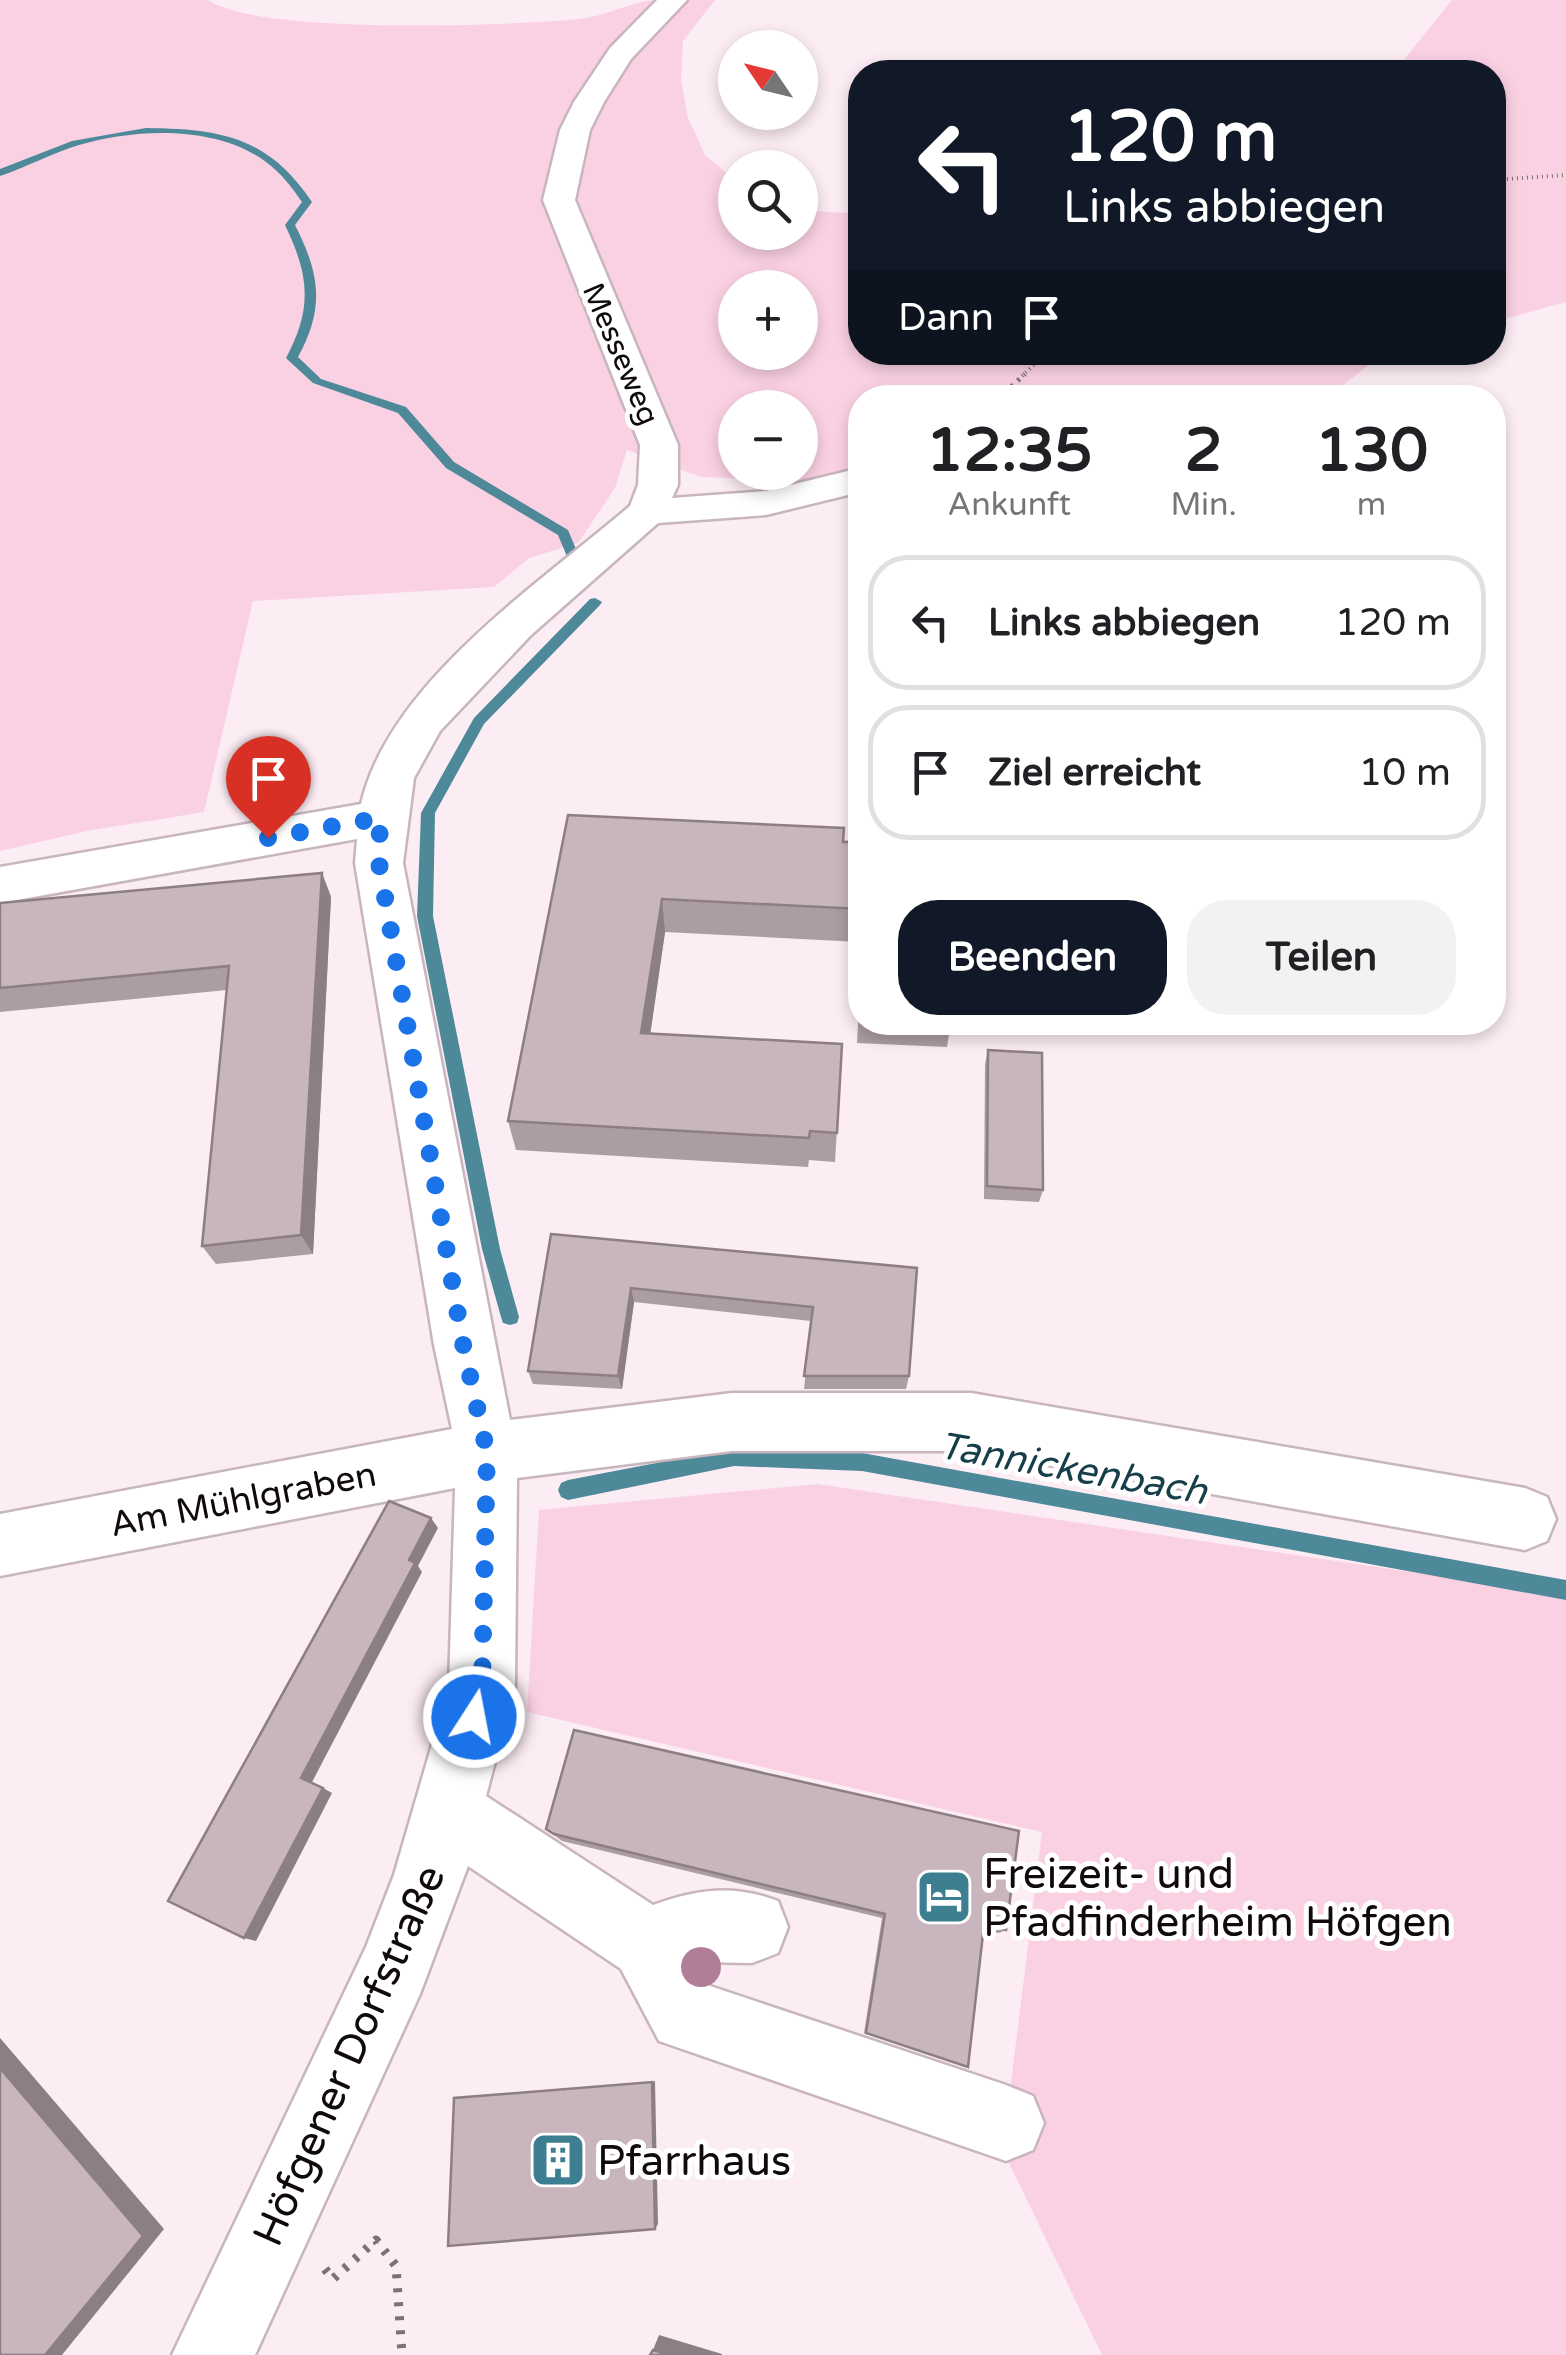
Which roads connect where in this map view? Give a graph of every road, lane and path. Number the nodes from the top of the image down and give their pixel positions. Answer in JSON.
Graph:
{"nodes":[{"id":1,"x":672,"y":0,"type":"edge"},
{"id":2,"x":1566,"y":175,"type":"edge"},
{"id":3,"x":1506,"y":179,"type":"edge"},
{"id":4,"x":1034,"y":365,"type":"edge"},
{"id":5,"x":1013,"y":385,"type":"edge"},
{"id":6,"x":848,"y":483,"type":"edge"},
{"id":7,"x":647,"y":512,"type":"junction"},
{"id":8,"x":380,"y":818,"type":"junction"},
{"id":9,"x":0,"y":885,"type":"edge"},
{"id":10,"x":487,"y":1452,"type":"junction"},
{"id":11,"x":1524,"y":1519,"type":"dead end"},
{"id":12,"x":0,"y":1545,"type":"edge"},
{"id":13,"x":448,"y":1812,"type":"junction"},
{"id":14,"x":752,"y":1927,"type":"dead end"},
{"id":15,"x":646,"y":1943,"type":"junction"},
{"id":16,"x":1006,"y":2123,"type":"dead end"},
{"id":17,"x":316,"y":2256,"type":"dead end"},
{"id":18,"x":213,"y":2355,"type":"edge"},
{"id":19,"x":402,"y":2355,"type":"edge"}],
"edges":[{"from":1,"to":7,"type":"street","name":"Messeweg"},
{"from":2,"to":3,"type":"path"},
{"from":4,"to":5,"type":"path"},
{"from":6,"to":7,"type":"street"},
{"from":7,"to":8,"type":"street"},
{"from":8,"to":9,"type":"street"},
{"from":8,"to":10,"type":"street","name":"Höfgener Dorfstraße"},
{"from":10,"to":11,"type":"street"},
{"from":10,"to":12,"type":"street","name":"Am Mühlgraben"},
{"from":10,"to":13,"type":"street","name":"Höfgener Dorfstraße"},
{"from":13,"to":15,"type":"street"},
{"from":13,"to":18,"type":"street","name":"Höfgener Dorfstraße"},
{"from":14,"to":15,"type":"street"},
{"from":15,"to":16,"type":"street"},
{"from":17,"to":19,"type":"path"}]}
